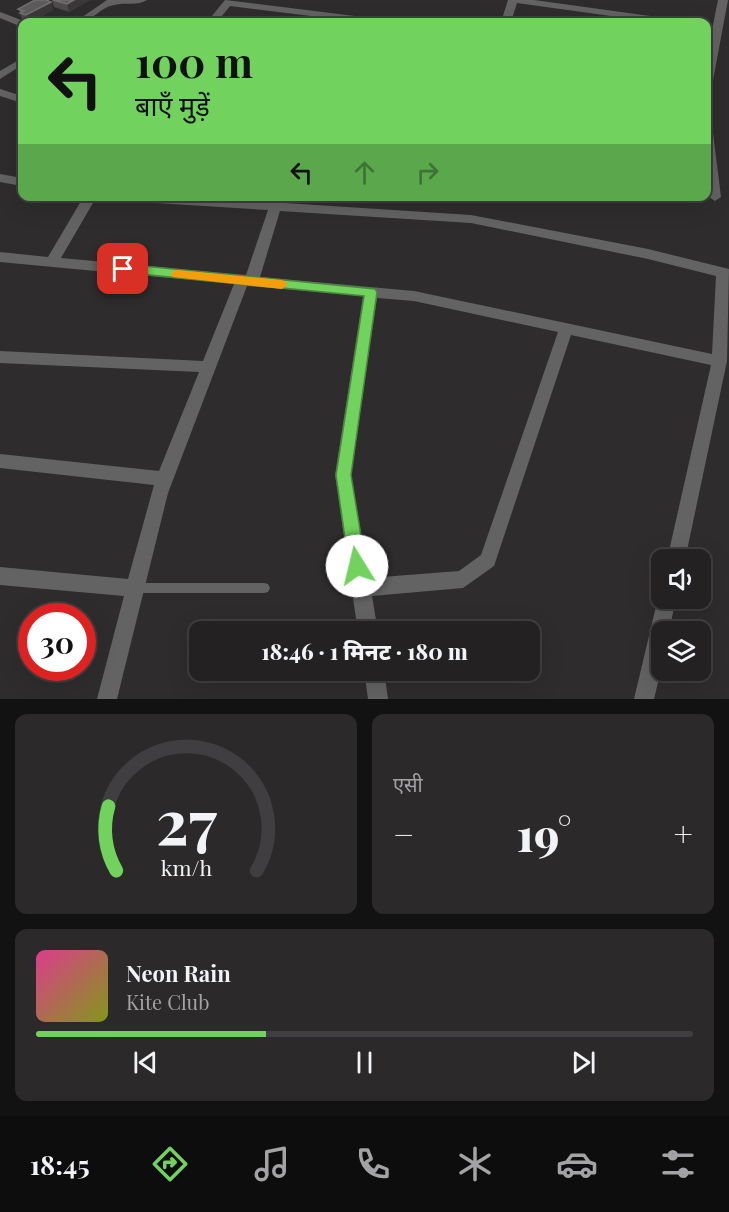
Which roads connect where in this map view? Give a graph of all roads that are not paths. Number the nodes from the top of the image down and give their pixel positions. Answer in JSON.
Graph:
{"nodes":[{"id":1,"x":142,"y":0,"type":"edge"},
{"id":2,"x":513,"y":0,"type":"edge"},
{"id":3,"x":606,"y":0,"type":"edge"},
{"id":4,"x":723,"y":0,"type":"edge"},
{"id":5,"x":107,"y":1,"type":"edge"},
{"id":6,"x":229,"y":1,"type":"edge"},
{"id":7,"x":0,"y":15,"type":"edge"},
{"id":8,"x":85,"y":18,"type":"edge"},
{"id":9,"x":215,"y":18,"type":"edge"},
{"id":10,"x":342,"y":18,"type":"edge"},
{"id":11,"x":507,"y":18,"type":"edge"},
{"id":12,"x":603,"y":18,"type":"edge"},
{"id":13,"x":18,"y":22,"type":"edge"},
{"id":14,"x":712,"y":28,"type":"edge"},
{"id":15,"x":729,"y":30,"type":"edge"},
{"id":16,"x":5,"y":68,"type":"edge"},
{"id":17,"x":0,"y":76,"type":"edge"},
{"id":18,"x":0,"y":92,"type":"edge"},
{"id":19,"x":18,"y":99,"type":"edge"},
{"id":20,"x":0,"y":178,"type":"edge"},
{"id":21,"x":18,"y":181,"type":"edge"},
{"id":22,"x":711,"y":197,"type":"edge"},
{"id":23,"x":729,"y":200,"type":"edge"},
{"id":24,"x":88,"y":201,"type":"edge"},
{"id":25,"x":178,"y":201,"type":"edge"},
{"id":26,"x":275,"y":208,"type":"junction"},
{"id":27,"x":0,"y":257,"type":"edge"},
{"id":28,"x":52,"y":262,"type":"junction"},
{"id":29,"x":726,"y":274,"type":"edge"},
{"id":30,"x":247,"y":281,"type":"junction"},
{"id":31,"x":371,"y":292,"type":"junction"},
{"id":32,"x":566,"y":328,"type":"junction"},
{"id":33,"x":0,"y":357,"type":"edge"},
{"id":34,"x":719,"y":362,"type":"junction"},
{"id":35,"x":209,"y":367,"type":"junction"},
{"id":36,"x":0,"y":461,"type":"edge"},
{"id":37,"x":165,"y":479,"type":"junction"},
{"id":38,"x":678,"y":549,"type":"edge"},
{"id":39,"x":0,"y":576,"type":"edge"},
{"id":40,"x":134,"y":588,"type":"junction"},
{"id":41,"x":264,"y":588,"type":"dead end"},
{"id":42,"x":361,"y":588,"type":"junction"},
{"id":43,"x":664,"y":609,"type":"edge"},
{"id":44,"x":366,"y":621,"type":"edge"},
{"id":45,"x":376,"y":681,"type":"edge"},
{"id":46,"x":107,"y":699,"type":"edge"},
{"id":47,"x":378,"y":699,"type":"edge"},
{"id":48,"x":644,"y":699,"type":"edge"}],
"edges":[{"from":1,"to":5,"type":"street"},
{"from":2,"to":11,"type":"street"},
{"from":2,"to":12,"type":"street"},
{"from":3,"to":12,"type":"street"},
{"from":4,"to":14,"type":"street"},
{"from":5,"to":8,"type":"street"},
{"from":6,"to":9,"type":"street"},
{"from":6,"to":10,"type":"street"},
{"from":7,"to":13,"type":"street"},
{"from":14,"to":15,"type":"street"},
{"from":16,"to":17,"type":"street"},
{"from":18,"to":19,"type":"street"},
{"from":20,"to":21,"type":"street"},
{"from":22,"to":23,"type":"street"},
{"from":24,"to":28,"type":"street"},
{"from":25,"to":26,"type":"street"},
{"from":26,"to":29,"type":"street"},
{"from":26,"to":30,"type":"street"},
{"from":27,"to":28,"type":"street"},
{"from":28,"to":30,"type":"street"},
{"from":29,"to":34,"type":"street"},
{"from":30,"to":31,"type":"street"},
{"from":30,"to":35,"type":"street"},
{"from":31,"to":32,"type":"street"},
{"from":31,"to":42,"type":"street"},
{"from":32,"to":34,"type":"street"},
{"from":32,"to":42,"type":"street"},
{"from":33,"to":35,"type":"street"},
{"from":34,"to":38,"type":"street"},
{"from":35,"to":37,"type":"street"},
{"from":36,"to":37,"type":"street"},
{"from":37,"to":40,"type":"street"},
{"from":39,"to":40,"type":"street"},
{"from":40,"to":41,"type":"lane"},
{"from":40,"to":46,"type":"street"},
{"from":42,"to":44,"type":"street"},
{"from":43,"to":48,"type":"street"},
{"from":45,"to":47,"type":"street"}]}
